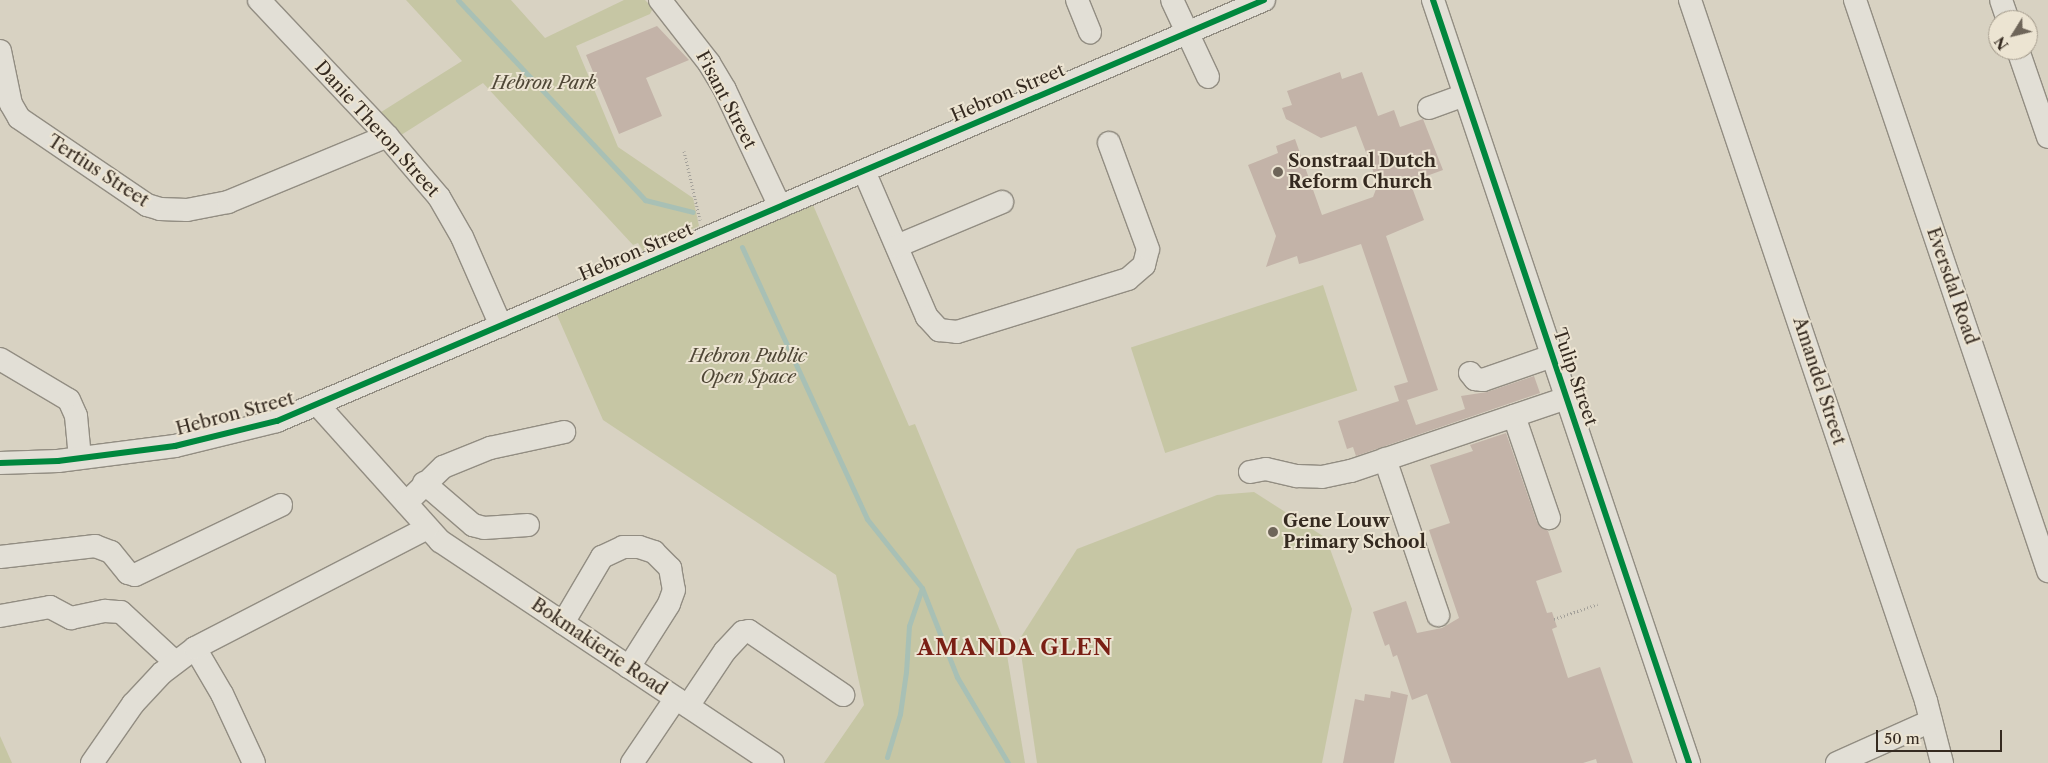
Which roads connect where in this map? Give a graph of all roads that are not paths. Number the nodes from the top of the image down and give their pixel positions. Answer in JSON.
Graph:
{"nodes":[{"id":1,"x":259,"y":0,"type":"edge"},
{"id":2,"x":1077,"y":0,"type":"edge"},
{"id":3,"x":1172,"y":0,"type":"edge"},
{"id":4,"x":1264,"y":0,"type":"edge"},
{"id":5,"x":1433,"y":0,"type":"edge"},
{"id":6,"x":1690,"y":0,"type":"edge"},
{"id":7,"x":1855,"y":0,"type":"edge"},
{"id":8,"x":664,"y":1,"type":"edge"},
{"id":9,"x":1090,"y":32,"type":"dead end"},
{"id":10,"x":1188,"y":33,"type":"junction"},
{"id":11,"x":0,"y":51,"type":"edge"},
{"id":12,"x":2021,"y":60,"type":"edge"},
{"id":13,"x":1208,"y":77,"type":"dead end"},
{"id":14,"x":1465,"y":95,"type":"junction"},
{"id":15,"x":1429,"y":108,"type":"dead end"},
{"id":16,"x":387,"y":136,"type":"junction"},
{"id":17,"x":2048,"y":137,"type":"edge"},
{"id":18,"x":1109,"y":143,"type":"dead end"},
{"id":19,"x":864,"y":171,"type":"junction"},
{"id":20,"x":1002,"y":202,"type":"dead end"},
{"id":21,"x":780,"y":207,"type":"junction"},
{"id":22,"x":896,"y":246,"type":"junction"},
{"id":23,"x":501,"y":326,"type":"junction"},
{"id":24,"x":1552,"y":356,"type":"junction"},
{"id":25,"x":0,"y":359,"type":"edge"},
{"id":26,"x":1470,"y":373,"type":"dead end"},
{"id":27,"x":1567,"y":398,"type":"junction"},
{"id":28,"x":318,"y":405,"type":"junction"},
{"id":29,"x":1514,"y":416,"type":"junction"},
{"id":30,"x":564,"y":432,"type":"dead end"},
{"id":31,"x":80,"y":458,"type":"junction"},
{"id":32,"x":1385,"y":460,"type":"junction"},
{"id":33,"x":0,"y":463,"type":"edge"},
{"id":34,"x":1250,"y":472,"type":"dead end"},
{"id":35,"x":424,"y":483,"type":"junction"},
{"id":36,"x":406,"y":503,"type":"junction"},
{"id":37,"x":281,"y":505,"type":"dead end"},
{"id":38,"x":1549,"y":518,"type":"dead end"},
{"id":39,"x":528,"y":526,"type":"dead end"},
{"id":40,"x":427,"y":528,"type":"junction"},
{"id":41,"x":0,"y":557,"type":"edge"},
{"id":42,"x":2048,"y":571,"type":"edge"},
{"id":43,"x":1438,"y":615,"type":"dead end"},
{"id":44,"x":0,"y":616,"type":"edge"},
{"id":45,"x":563,"y":623,"type":"junction"},
{"id":46,"x":195,"y":648,"type":"junction"},
{"id":47,"x":175,"y":662,"type":"junction"},
{"id":48,"x":629,"y":667,"type":"junction"},
{"id":49,"x":843,"y":695,"type":"dead end"},
{"id":50,"x":682,"y":702,"type":"junction"},
{"id":51,"x":1931,"y":720,"type":"junction"},
{"id":52,"x":92,"y":763,"type":"edge"},
{"id":53,"x":254,"y":763,"type":"edge"},
{"id":54,"x":632,"y":763,"type":"edge"},
{"id":55,"x":773,"y":763,"type":"edge"},
{"id":56,"x":1689,"y":763,"type":"edge"},
{"id":57,"x":1837,"y":763,"type":"edge"},
{"id":58,"x":1942,"y":763,"type":"edge"}],
"edges":[{"from":1,"to":16,"type":"street","name":"Danie Theron Street"},
{"from":2,"to":9,"type":"street"},
{"from":3,"to":10,"type":"street"},
{"from":4,"to":10,"type":"street","name":"Hebron Street"},
{"from":5,"to":14,"type":"street","name":"Tulip Street"},
{"from":6,"to":51,"type":"street","name":"Amandel Street"},
{"from":7,"to":42,"type":"street","name":"Eversdal Road"},
{"from":8,"to":21,"type":"street","name":"Fisant Street"},
{"from":10,"to":13,"type":"street"},
{"from":10,"to":19,"type":"street","name":"Hebron Street"},
{"from":11,"to":16,"type":"street","name":"Tertius Street"},
{"from":12,"to":17,"type":"street"},
{"from":14,"to":15,"type":"street"},
{"from":14,"to":24,"type":"street","name":"Tulip Street"},
{"from":16,"to":23,"type":"street","name":"Danie Theron Street"},
{"from":18,"to":22,"type":"street"},
{"from":19,"to":21,"type":"street","name":"Hebron Street"},
{"from":19,"to":22,"type":"street"},
{"from":20,"to":22,"type":"street"},
{"from":21,"to":23,"type":"street","name":"Hebron Street"},
{"from":23,"to":28,"type":"street","name":"Hebron Street"},
{"from":24,"to":26,"type":"street"},
{"from":24,"to":27,"type":"street","name":"Tulip Street"},
{"from":25,"to":31,"type":"street"},
{"from":27,"to":29,"type":"street"},
{"from":27,"to":56,"type":"street","name":"Tulip Street"},
{"from":28,"to":31,"type":"street","name":"Hebron Street"},
{"from":28,"to":36,"type":"street","name":"Bokmakierie Road"},
{"from":29,"to":32,"type":"street"},
{"from":29,"to":38,"type":"street"},
{"from":30,"to":35,"type":"street"},
{"from":31,"to":33,"type":"street","name":"Hebron Street"},
{"from":32,"to":34,"type":"street"},
{"from":32,"to":43,"type":"street"},
{"from":35,"to":36,"type":"street"},
{"from":35,"to":39,"type":"street"},
{"from":36,"to":40,"type":"street","name":"Bokmakierie Road"},
{"from":37,"to":41,"type":"street"},
{"from":40,"to":45,"type":"street","name":"Bokmakierie Road"},
{"from":40,"to":46,"type":"street"},
{"from":44,"to":47,"type":"street"},
{"from":45,"to":48,"type":"street","name":"Bokmakierie Road"},
{"from":45,"to":48,"type":"street"},
{"from":46,"to":47,"type":"street"},
{"from":46,"to":53,"type":"street"},
{"from":47,"to":52,"type":"street"},
{"from":48,"to":50,"type":"street","name":"Bokmakierie Road"},
{"from":49,"to":50,"type":"street"},
{"from":50,"to":54,"type":"street"},
{"from":50,"to":55,"type":"street","name":"Bokmakierie Road"},
{"from":51,"to":57,"type":"street"},
{"from":51,"to":58,"type":"street","name":"Amandel Street"}]}
